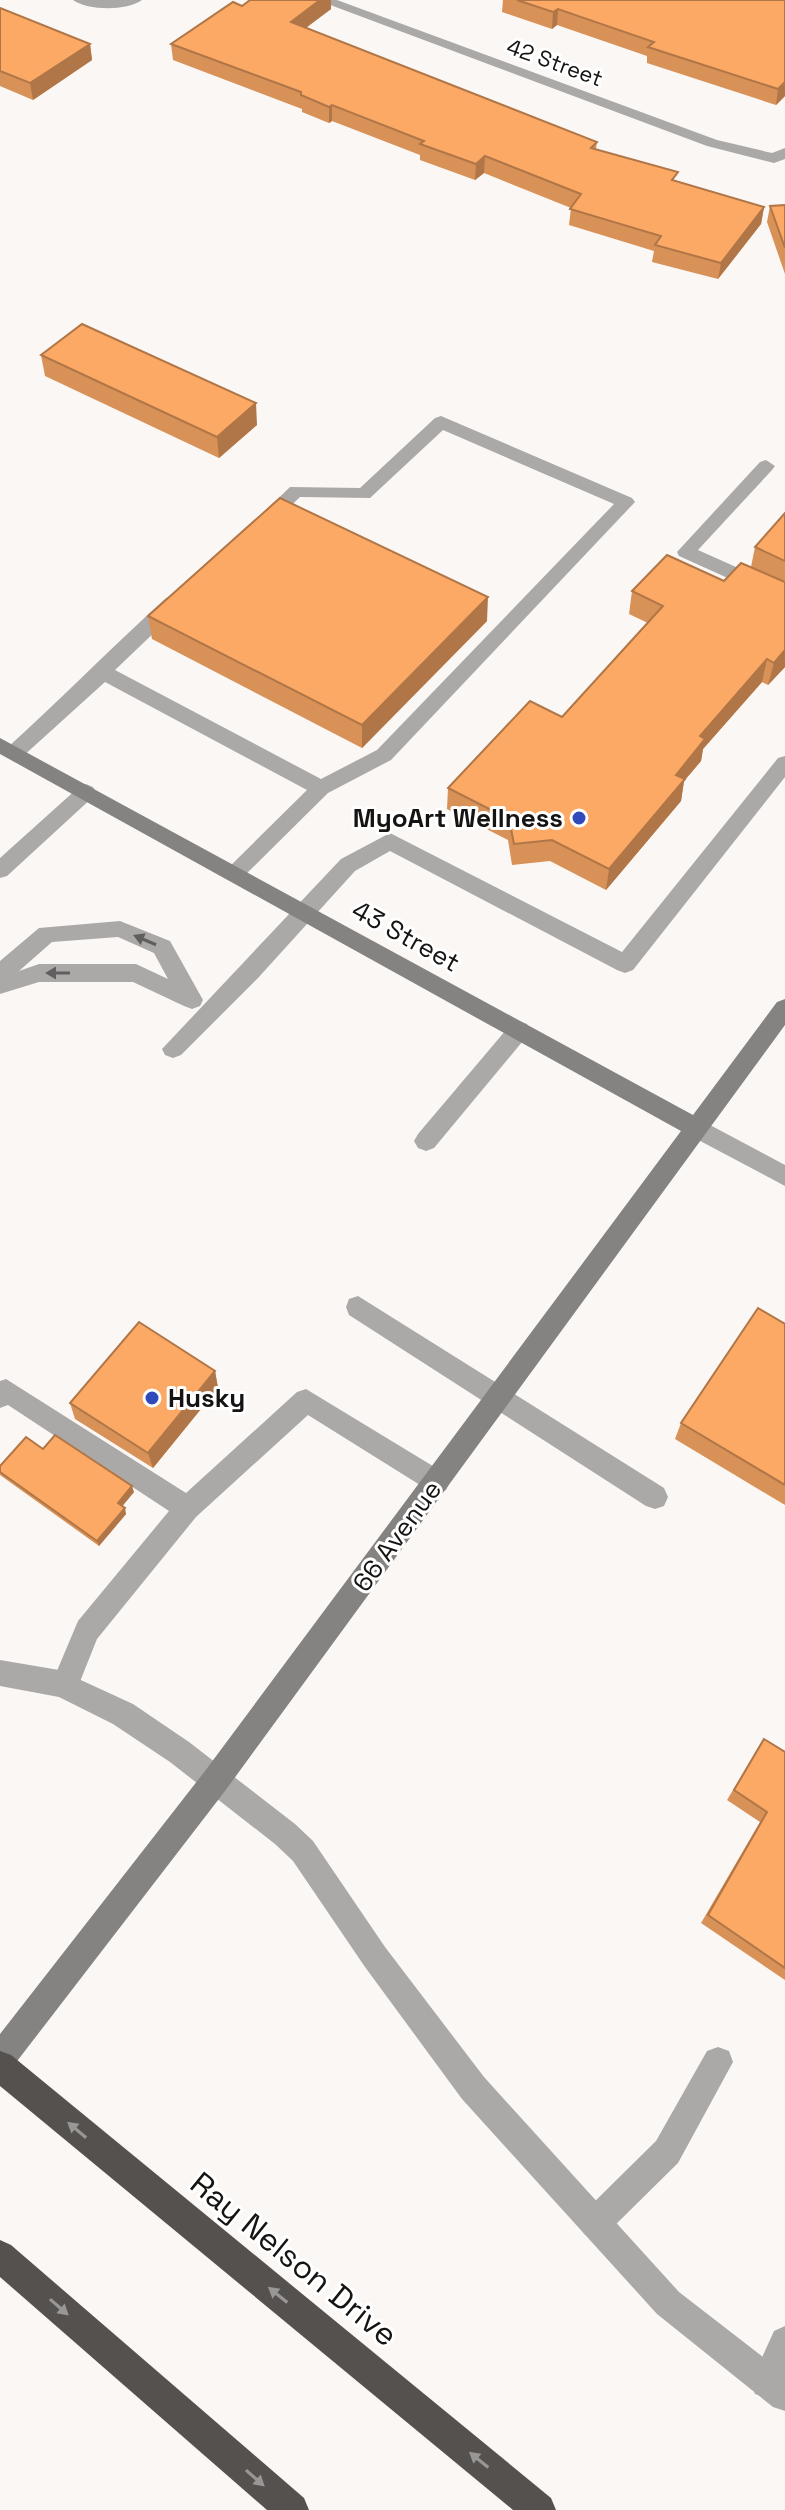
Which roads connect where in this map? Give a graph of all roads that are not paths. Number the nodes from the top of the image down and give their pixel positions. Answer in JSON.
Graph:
{"nodes":[{"id":1,"x":80,"y":0,"type":"edge"},
{"id":2,"x":135,"y":0,"type":"edge"},
{"id":3,"x":324,"y":0,"type":"edge"},
{"id":4,"x":780,"y":155,"type":"edge"},
{"id":5,"x":766,"y":466,"type":"dead end"},
{"id":6,"x":248,"y":535,"type":"edge"},
{"id":7,"x":190,"y":587,"type":"edge"},
{"id":8,"x":785,"y":597,"type":"edge"},
{"id":9,"x":103,"y":672,"type":"junction"},
{"id":10,"x":7,"y":749,"type":"edge"},
{"id":11,"x":784,"y":765,"type":"edge"},
{"id":12,"x":321,"y":788,"type":"junction"},
{"id":13,"x":86,"y":792,"type":"junction"},
{"id":14,"x":0,"y":870,"type":"edge"},
{"id":15,"x":234,"y":873,"type":"junction"},
{"id":16,"x":305,"y":912,"type":"junction"},
{"id":17,"x":0,"y":974,"type":"edge"},
{"id":18,"x":0,"y":985,"type":"edge"},
{"id":19,"x":190,"y":999,"type":"junction"},
{"id":20,"x":785,"y":1008,"type":"edge"},
{"id":21,"x":212,"y":1010,"type":"junction"},
{"id":22,"x":519,"y":1030,"type":"junction"},
{"id":23,"x":173,"y":1049,"type":"dead end"},
{"id":24,"x":695,"y":1127,"type":"junction"},
{"id":25,"x":426,"y":1141,"type":"dead end"},
{"id":26,"x":785,"y":1176,"type":"edge"},
{"id":27,"x":358,"y":1307,"type":"dead end"},
{"id":28,"x":499,"y":1396,"type":"junction"},
{"id":29,"x":0,"y":1397,"type":"edge"},
{"id":30,"x":437,"y":1482,"type":"junction"},
{"id":31,"x":655,"y":1497,"type":"dead end"},
{"id":32,"x":187,"y":1508,"type":"junction"},
{"id":33,"x":0,"y":1673,"type":"edge"},
{"id":34,"x":65,"y":1685,"type":"junction"},
{"id":35,"x":215,"y":1781,"type":"junction"},
{"id":36,"x":0,"y":2058,"type":"edge"},
{"id":37,"x":718,"y":2062,"type":"dead end"},
{"id":38,"x":0,"y":2066,"type":"edge"},
{"id":39,"x":595,"y":2223,"type":"junction"},
{"id":40,"x":0,"y":2256,"type":"edge"},
{"id":41,"x":785,"y":2342,"type":"edge"},
{"id":42,"x":776,"y":2388,"type":"edge"},
{"id":43,"x":292,"y":2510,"type":"edge"},
{"id":44,"x":539,"y":2510,"type":"edge"}],
"edges":[{"from":1,"to":2,"type":"street"},
{"from":3,"to":4,"type":"street","name":"42 Street"},
{"from":5,"to":8,"type":"street"},
{"from":6,"to":12,"type":"street"},
{"from":7,"to":9,"type":"street"},
{"from":9,"to":10,"type":"street"},
{"from":9,"to":12,"type":"street"},
{"from":10,"to":13,"type":"street","name":"43 Street"},
{"from":11,"to":16,"type":"street"},
{"from":12,"to":15,"type":"street"},
{"from":13,"to":14,"type":"street"},
{"from":13,"to":15,"type":"street","name":"43 Street"},
{"from":15,"to":16,"type":"street","name":"43 Street"},
{"from":16,"to":21,"type":"street"},
{"from":16,"to":22,"type":"street","name":"43 Street"},
{"from":19,"to":17,"type":"street","one_way":true},
{"from":19,"to":18,"type":"street","one_way":true},
{"from":19,"to":21,"type":"street"},
{"from":20,"to":24,"type":"street","name":"66 Avenue"},
{"from":21,"to":23,"type":"street"},
{"from":22,"to":24,"type":"street","name":"43 Street"},
{"from":22,"to":25,"type":"street"},
{"from":24,"to":26,"type":"street","name":"43 Street"},
{"from":24,"to":28,"type":"street","name":"66 Avenue"},
{"from":27,"to":28,"type":"street"},
{"from":28,"to":30,"type":"street","name":"66 Avenue"},
{"from":28,"to":31,"type":"street"},
{"from":29,"to":32,"type":"street"},
{"from":30,"to":32,"type":"street"},
{"from":30,"to":35,"type":"street","name":"66 Avenue"},
{"from":32,"to":34,"type":"street"},
{"from":33,"to":34,"type":"street"},
{"from":34,"to":35,"type":"street"},
{"from":35,"to":36,"type":"street","name":"66 Avenue"},
{"from":35,"to":39,"type":"street"},
{"from":37,"to":39,"type":"street"},
{"from":44,"to":38,"type":"highway","name":"Ray Nelson Drive","one_way":true},
{"from":39,"to":42,"type":"street"},
{"from":40,"to":43,"type":"highway","one_way":true},
{"from":41,"to":42,"type":"street"}]}
